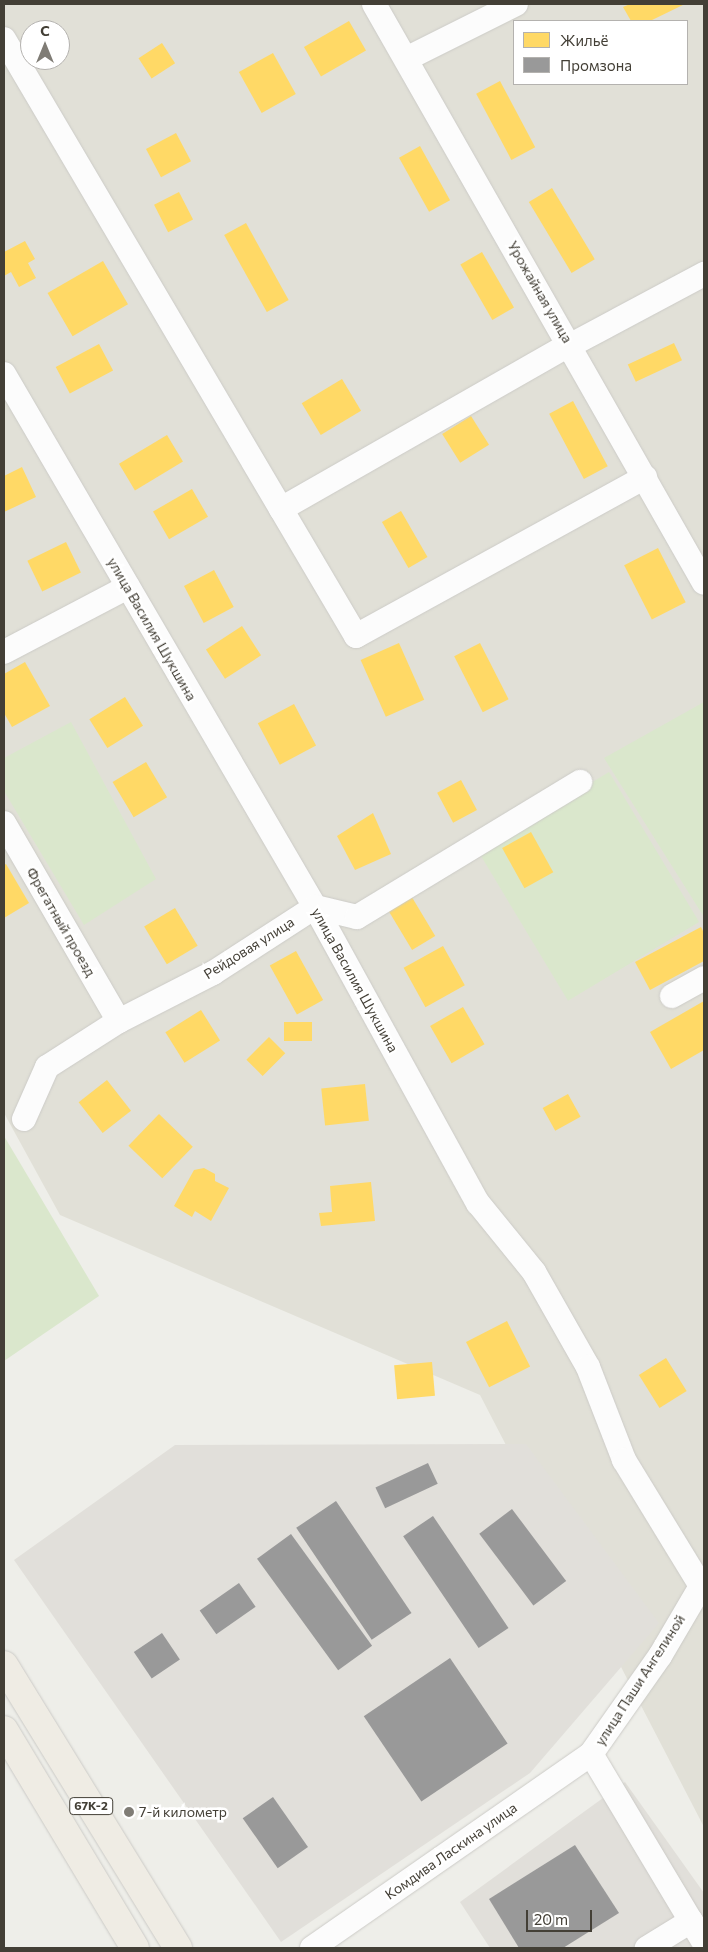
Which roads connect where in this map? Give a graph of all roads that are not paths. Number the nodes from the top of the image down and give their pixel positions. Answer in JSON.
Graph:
{"nodes":[{"id":1,"x":374,"y":4,"type":"edge"},
{"id":2,"x":516,"y":4,"type":"edge"},
{"id":3,"x":4,"y":40,"type":"edge"},
{"id":4,"x":406,"y":59,"type":"junction"},
{"id":5,"x":704,"y":274,"type":"edge"},
{"id":6,"x":570,"y":345,"type":"junction"},
{"id":7,"x":4,"y":374,"type":"edge"},
{"id":8,"x":645,"y":477,"type":"junction"},
{"id":9,"x":280,"y":509,"type":"junction"},
{"id":10,"x":704,"y":583,"type":"edge"},
{"id":11,"x":128,"y":588,"type":"junction"},
{"id":12,"x":4,"y":652,"type":"edge"},
{"id":13,"x":580,"y":782,"type":"dead end"},
{"id":14,"x":4,"y":823,"type":"edge"},
{"id":15,"x":315,"y":906,"type":"junction"},
{"id":16,"x":704,"y":978,"type":"edge"},
{"id":17,"x":672,"y":996,"type":"dead end"},
{"id":18,"x":118,"y":1020,"type":"junction"},
{"id":19,"x":24,"y":1119,"type":"dead end"},
{"id":20,"x":703,"y":1586,"type":"edge"},
{"id":21,"x":4,"y":1664,"type":"edge"},
{"id":22,"x":4,"y":1730,"type":"edge"},
{"id":23,"x":591,"y":1754,"type":"junction"},
{"id":24,"x":691,"y":1921,"type":"junction"},
{"id":25,"x":704,"y":1943,"type":"edge"},
{"id":26,"x":134,"y":1948,"type":"edge"},
{"id":27,"x":178,"y":1948,"type":"edge"},
{"id":28,"x":314,"y":1948,"type":"edge"},
{"id":29,"x":648,"y":1948,"type":"edge"}],
"edges":[{"from":1,"to":4,"type":"street","name":"Урожайная улица"},
{"from":2,"to":4,"type":"street"},
{"from":3,"to":9,"type":"street"},
{"from":4,"to":6,"type":"street","name":"Урожайная улица"},
{"from":5,"to":6,"type":"street"},
{"from":6,"to":8,"type":"street","name":"Урожайная улица"},
{"from":6,"to":9,"type":"street"},
{"from":7,"to":11,"type":"street","name":"улица Василия Шукшина"},
{"from":8,"to":9,"type":"street"},
{"from":8,"to":10,"type":"street","name":"Урожайная улица"},
{"from":11,"to":12,"type":"street"},
{"from":11,"to":15,"type":"street","name":"улица Василия Шукшина"},
{"from":13,"to":15,"type":"street"},
{"from":14,"to":18,"type":"street","name":"Фрегатный проезд"},
{"from":15,"to":18,"type":"street","name":"Рейдовая улица"},
{"from":15,"to":20,"type":"street","name":"улица Василия Шукшина"},
{"from":16,"to":17,"type":"street"},
{"from":18,"to":19,"type":"street","name":"Рейдовая улица"},
{"from":20,"to":23,"type":"street","name":"улица Паши Ангелиной"},
{"from":21,"to":27,"type":"main road","number":"67К-2"},
{"from":22,"to":26,"type":"main road","number":"67К-2"},
{"from":23,"to":24,"type":"street"},
{"from":23,"to":28,"type":"street","name":"Комдива Ласкина улица"},
{"from":24,"to":25,"type":"street"},
{"from":24,"to":29,"type":"street"}]}
